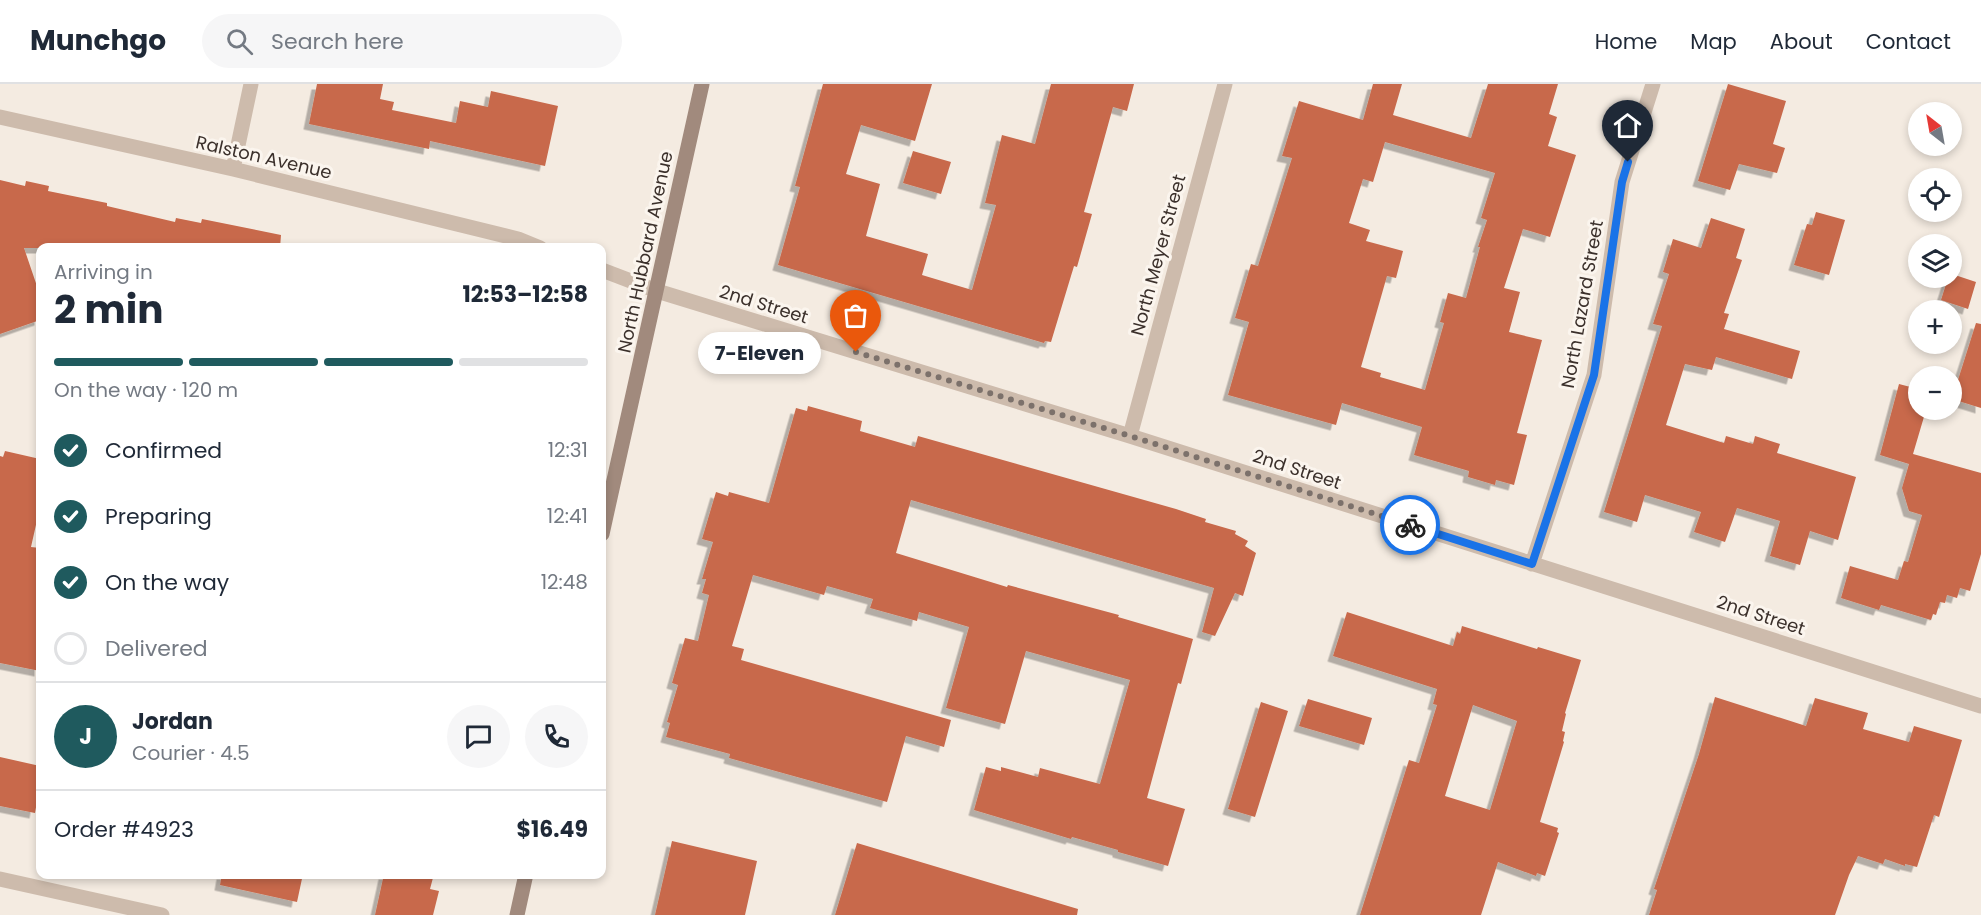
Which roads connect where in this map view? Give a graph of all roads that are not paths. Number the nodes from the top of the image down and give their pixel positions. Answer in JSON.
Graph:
{"nodes":[{"id":1,"x":251,"y":84,"type":"edge"},
{"id":2,"x":702,"y":84,"type":"edge"},
{"id":3,"x":1225,"y":84,"type":"edge"},
{"id":4,"x":1653,"y":84,"type":"edge"},
{"id":5,"x":0,"y":117,"type":"edge"},
{"id":6,"x":233,"y":169,"type":"junction"},
{"id":7,"x":528,"y":243,"type":"edge"},
{"id":8,"x":606,"y":272,"type":"edge"},
{"id":9,"x":657,"y":291,"type":"junction"},
{"id":10,"x":1130,"y":436,"type":"junction"},
{"id":11,"x":606,"y":516,"type":"edge"},
{"id":12,"x":1532,"y":564,"type":"junction"},
{"id":13,"x":1981,"y":705,"type":"edge"},
{"id":14,"x":0,"y":879,"type":"edge"},
{"id":15,"x":525,"y":879,"type":"edge"},
{"id":16,"x":162,"y":915,"type":"edge"},
{"id":17,"x":517,"y":915,"type":"edge"}],
"edges":[{"from":1,"to":6,"type":"street"},
{"from":2,"to":9,"type":"main road","name":"North Hubbard Avenue"},
{"from":3,"to":10,"type":"street","name":"North Meyer Street"},
{"from":4,"to":12,"type":"street","name":"North Lazard Street"},
{"from":5,"to":6,"type":"street","name":"Ralston Avenue"},
{"from":6,"to":7,"type":"street","name":"Ralston Avenue"},
{"from":8,"to":9,"type":"street","name":"2nd Street"},
{"from":9,"to":10,"type":"street","name":"2nd Street"},
{"from":9,"to":11,"type":"main road","name":"North Hubbard Avenue"},
{"from":10,"to":12,"type":"street","name":"2nd Street"},
{"from":12,"to":13,"type":"street","name":"2nd Street"},
{"from":14,"to":16,"type":"street"},
{"from":15,"to":17,"type":"main road"}]}
